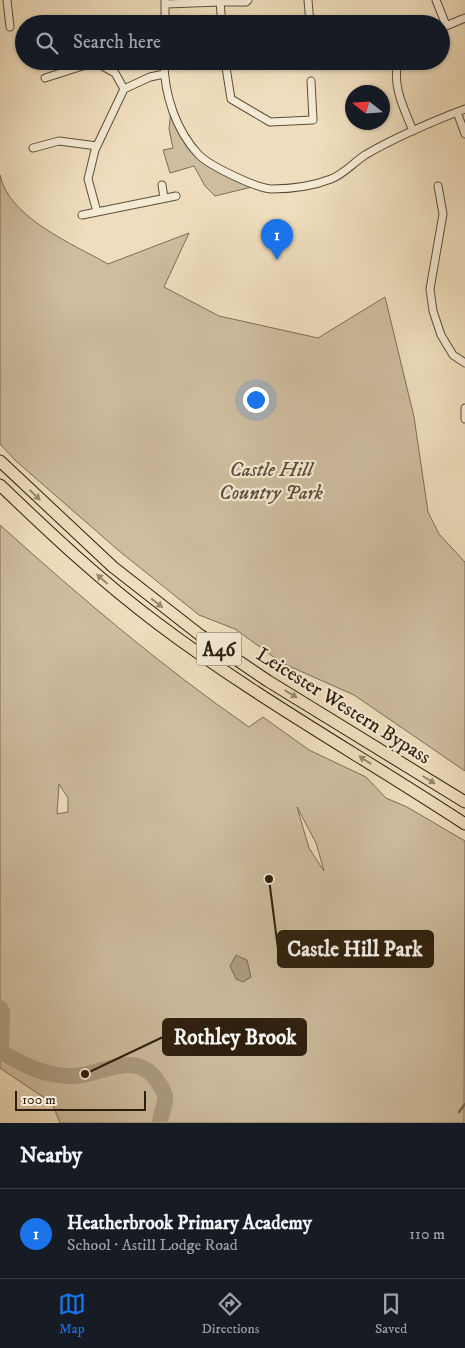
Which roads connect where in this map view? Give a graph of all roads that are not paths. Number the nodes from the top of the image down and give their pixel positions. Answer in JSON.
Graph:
{"nodes":[{"id":1,"x":248,"y":0,"type":"edge"},
{"id":2,"x":308,"y":0,"type":"edge"},
{"id":3,"x":436,"y":0,"type":"edge"},
{"id":4,"x":166,"y":2,"type":"edge"},
{"id":5,"x":220,"y":2,"type":"junction"},
{"id":6,"x":5,"y":4,"type":"edge"},
{"id":7,"x":165,"y":15,"type":"edge"},
{"id":8,"x":221,"y":15,"type":"edge"},
{"id":9,"x":309,"y":15,"type":"edge"},
{"id":10,"x":440,"y":15,"type":"edge"},
{"id":11,"x":465,"y":18,"type":"edge"},
{"id":12,"x":450,"y":24,"type":"edge"},
{"id":13,"x":10,"y":27,"type":"dead end"},
{"id":14,"x":70,"y":70,"type":"edge"},
{"id":15,"x":108,"y":70,"type":"edge"},
{"id":16,"x":164,"y":70,"type":"edge"},
{"id":17,"x":226,"y":70,"type":"edge"},
{"id":18,"x":396,"y":70,"type":"edge"},
{"id":19,"x":164,"y":74,"type":"junction"},
{"id":20,"x":44,"y":78,"type":"dead end"},
{"id":21,"x":311,"y":81,"type":"dead end"},
{"id":22,"x":124,"y":89,"type":"junction"},
{"id":23,"x":465,"y":109,"type":"edge"},
{"id":24,"x":457,"y":112,"type":"junction"},
{"id":25,"x":413,"y":131,"type":"junction"},
{"id":26,"x":465,"y":134,"type":"edge"},
{"id":27,"x":97,"y":146,"type":"junction"},
{"id":28,"x":33,"y":148,"type":"dead end"},
{"id":29,"x":162,"y":185,"type":"dead end"},
{"id":30,"x":438,"y":186,"type":"dead end"},
{"id":31,"x":176,"y":196,"type":"dead end"},
{"id":32,"x":164,"y":198,"type":"junction"},
{"id":33,"x":97,"y":212,"type":"junction"},
{"id":34,"x":82,"y":215,"type":"dead end"},
{"id":35,"x":465,"y":362,"type":"edge"},
{"id":36,"x":465,"y":408,"type":"edge"},
{"id":37,"x":465,"y":419,"type":"edge"},
{"id":38,"x":0,"y":461,"type":"edge"},
{"id":39,"x":0,"y":485,"type":"edge"},
{"id":40,"x":465,"y":802,"type":"edge"},
{"id":41,"x":465,"y":824,"type":"edge"}],
"edges":[{"from":1,"to":5,"type":"street"},
{"from":2,"to":9,"type":"street"},
{"from":3,"to":10,"type":"street"},
{"from":4,"to":5,"type":"street"},
{"from":4,"to":7,"type":"street"},
{"from":5,"to":8,"type":"street"},
{"from":6,"to":13,"type":"street"},
{"from":11,"to":12,"type":"street"},
{"from":14,"to":20,"type":"street"},
{"from":15,"to":22,"type":"street"},
{"from":16,"to":19,"type":"street"},
{"from":17,"to":21,"type":"street"},
{"from":18,"to":25,"type":"street"},
{"from":19,"to":22,"type":"street"},
{"from":19,"to":25,"type":"street"},
{"from":22,"to":27,"type":"street"},
{"from":23,"to":24,"type":"street"},
{"from":24,"to":25,"type":"street"},
{"from":24,"to":26,"type":"street"},
{"from":27,"to":28,"type":"street"},
{"from":27,"to":33,"type":"street"},
{"from":29,"to":32,"type":"street"},
{"from":30,"to":35,"type":"street"},
{"from":31,"to":32,"type":"street"},
{"from":32,"to":33,"type":"street"},
{"from":33,"to":34,"type":"street"},
{"from":36,"to":37,"type":"street"},
{"from":38,"to":40,"type":"highway","name":"Leicester Western Bypass","number":"A46","one_way":true},
{"from":41,"to":39,"type":"highway","name":"Leicester Western Bypass","number":"A46","one_way":true}]}
